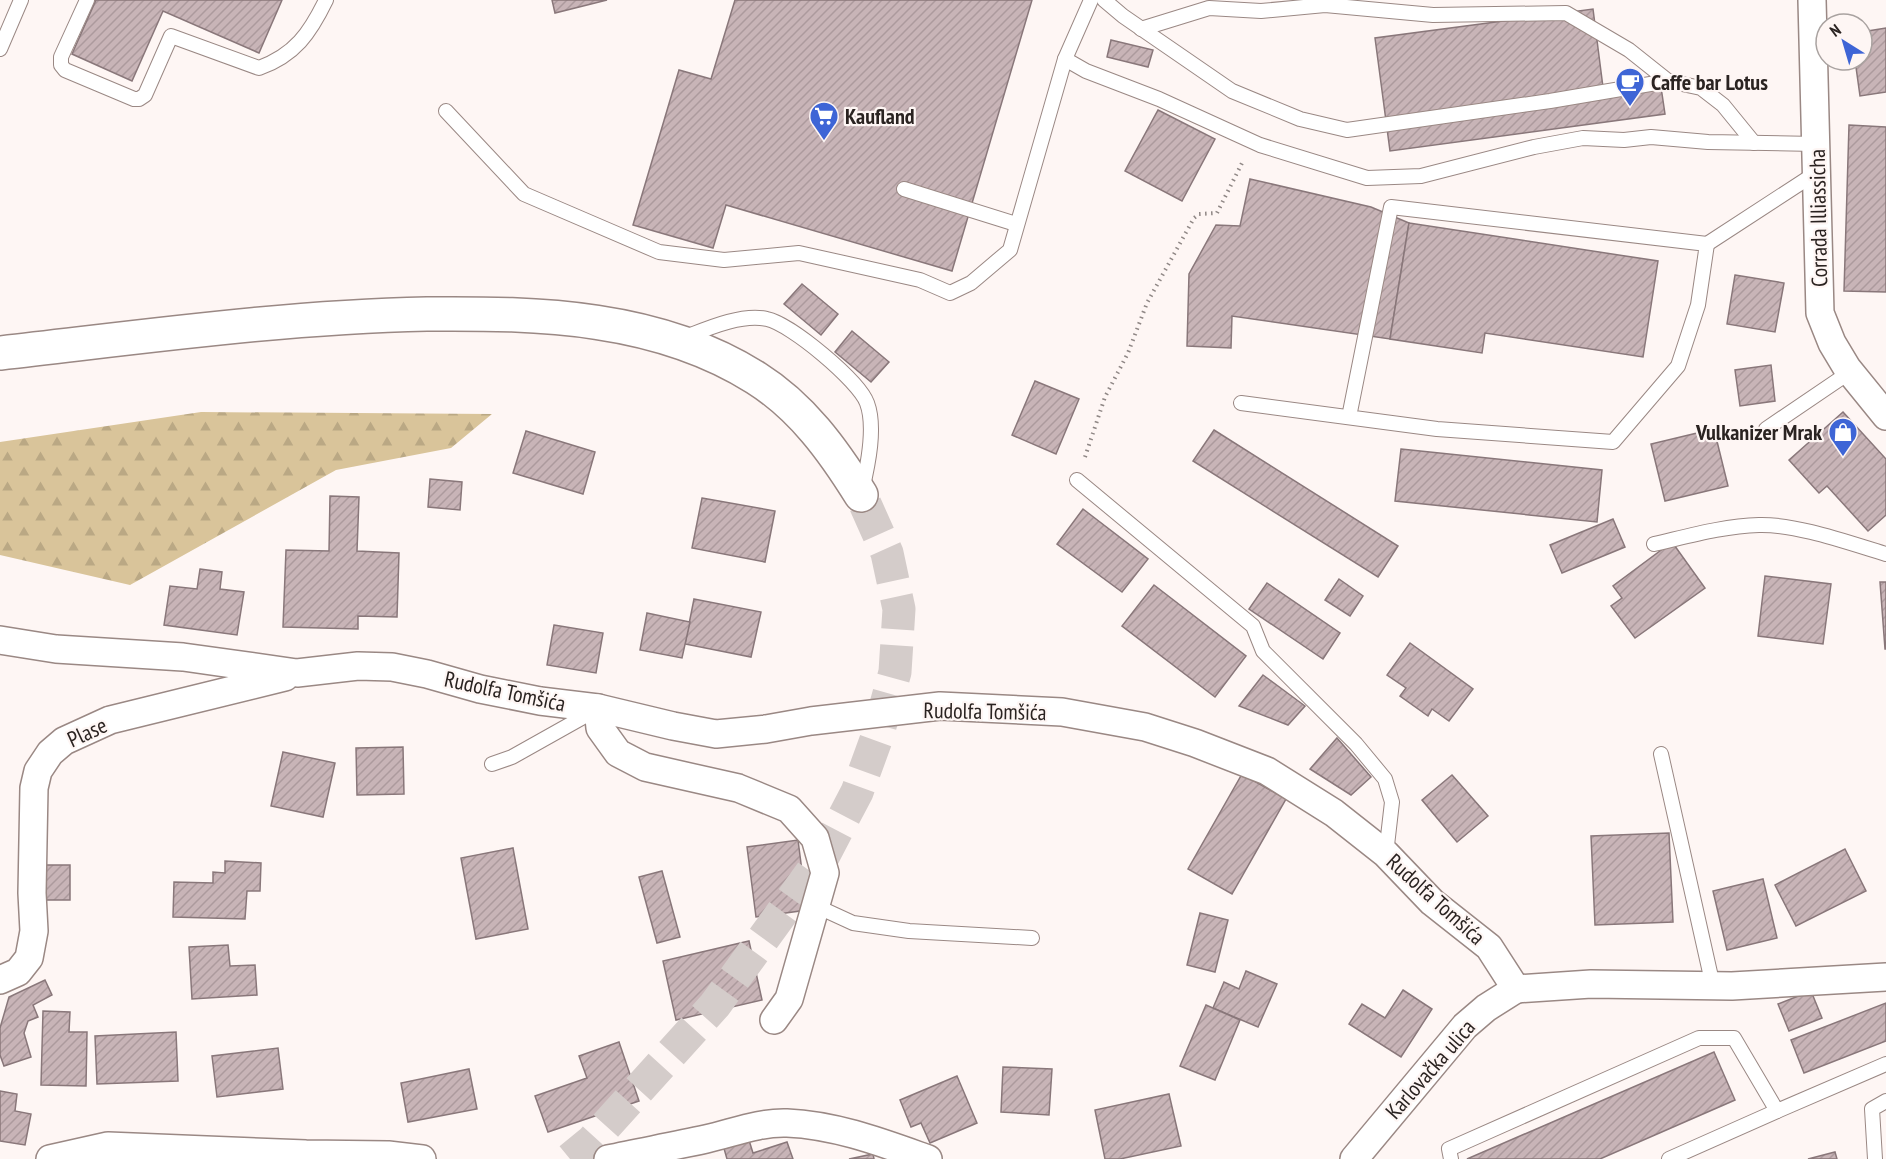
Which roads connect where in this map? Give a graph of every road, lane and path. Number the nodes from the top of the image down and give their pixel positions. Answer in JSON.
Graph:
{"nodes":[{"id":1,"x":21,"y":0,"type":"edge"},
{"id":2,"x":87,"y":0,"type":"edge"},
{"id":3,"x":326,"y":0,"type":"edge"},
{"id":4,"x":1091,"y":0,"type":"edge"},
{"id":5,"x":1104,"y":0,"type":"edge"},
{"id":6,"x":1812,"y":0,"type":"edge"},
{"id":7,"x":1142,"y":29,"type":"junction"},
{"id":8,"x":0,"y":49,"type":"edge"},
{"id":9,"x":1065,"y":59,"type":"junction"},
{"id":10,"x":1668,"y":81,"type":"junction"},
{"id":11,"x":446,"y":111,"type":"dead end"},
{"id":12,"x":1253,"y":141,"type":"junction"},
{"id":13,"x":1754,"y":143,"type":"junction"},
{"id":14,"x":1816,"y":144,"type":"junction"},
{"id":15,"x":1816,"y":173,"type":"junction"},
{"id":16,"x":904,"y":189,"type":"dead end"},
{"id":17,"x":1016,"y":224,"type":"junction"},
{"id":18,"x":1707,"y":244,"type":"junction"},
{"id":19,"x":675,"y":340,"type":"junction"},
{"id":20,"x":0,"y":353,"type":"edge"},
{"id":21,"x":1850,"y":372,"type":"junction"},
{"id":22,"x":1241,"y":403,"type":"dead end"},
{"id":23,"x":1886,"y":416,"type":"edge"},
{"id":24,"x":1348,"y":417,"type":"junction"},
{"id":25,"x":1766,"y":429,"type":"dead end"},
{"id":26,"x":1077,"y":480,"type":"joint"},
{"id":27,"x":861,"y":495,"type":"joint"},
{"id":28,"x":1654,"y":544,"type":"dead end"},
{"id":29,"x":1886,"y":554,"type":"edge"},
{"id":30,"x":0,"y":640,"type":"edge"},
{"id":31,"x":297,"y":673,"type":"junction"},
{"id":32,"x":598,"y":708,"type":"junction"},
{"id":33,"x":1661,"y":754,"type":"dead end"},
{"id":34,"x":492,"y":764,"type":"dead end"},
{"id":35,"x":1386,"y":854,"type":"junction"},
{"id":36,"x":816,"y":906,"type":"junction"},
{"id":37,"x":1032,"y":938,"type":"dead end"},
{"id":38,"x":1886,"y":977,"type":"edge"},
{"id":39,"x":0,"y":980,"type":"edge"},
{"id":40,"x":1713,"y":986,"type":"junction"},
{"id":41,"x":1516,"y":990,"type":"junction"},
{"id":42,"x":774,"y":1020,"type":"dead end"},
{"id":43,"x":1886,"y":1064,"type":"edge"},
{"id":44,"x":1886,"y":1101,"type":"edge"},
{"id":45,"x":1777,"y":1111,"type":"junction"},
{"id":46,"x":50,"y":1159,"type":"edge"},
{"id":47,"x":422,"y":1159,"type":"edge"},
{"id":48,"x":608,"y":1159,"type":"edge"},
{"id":49,"x":928,"y":1159,"type":"edge"},
{"id":50,"x":1354,"y":1159,"type":"edge"},
{"id":51,"x":1451,"y":1159,"type":"edge"},
{"id":52,"x":1669,"y":1159,"type":"edge"},
{"id":53,"x":1875,"y":1159,"type":"edge"}],
"edges":[{"from":1,"to":8,"type":"lane"},
{"from":2,"to":3,"type":"lane"},
{"from":4,"to":9,"type":"lane"},
{"from":5,"to":7,"type":"lane"},
{"from":6,"to":14,"type":"street","name":"Corrada Illiassicha"},
{"from":7,"to":10,"type":"lane"},
{"from":7,"to":10,"type":"lane"},
{"from":9,"to":12,"type":"lane"},
{"from":9,"to":17,"type":"lane"},
{"from":10,"to":13,"type":"lane"},
{"from":11,"to":17,"type":"lane"},
{"from":12,"to":13,"type":"lane"},
{"from":12,"to":26,"type":"path"},
{"from":13,"to":14,"type":"lane"},
{"from":14,"to":15,"type":"street","name":"Corrada Illiassicha"},
{"from":15,"to":18,"type":"lane"},
{"from":15,"to":21,"type":"street","name":"Corrada Illiassicha"},
{"from":16,"to":17,"type":"lane"},
{"from":18,"to":24,"type":"lane"},
{"from":18,"to":24,"type":"lane"},
{"from":19,"to":20,"type":"main road"},
{"from":19,"to":27,"type":"main road"},
{"from":19,"to":27,"type":"lane"},
{"from":21,"to":23,"type":"street","name":"Corrada Illiassicha"},
{"from":21,"to":25,"type":"lane"},
{"from":22,"to":24,"type":"lane"},
{"from":26,"to":35,"type":"lane"},
{"from":28,"to":29,"type":"lane"},
{"from":30,"to":31,"type":"street","name":"Rudolfa Tomšića"},
{"from":31,"to":32,"type":"street","name":"Rudolfa Tomšića"},
{"from":31,"to":39,"type":"street","name":"Plase"},
{"from":32,"to":34,"type":"lane"},
{"from":32,"to":35,"type":"street","name":"Rudolfa Tomšića"},
{"from":32,"to":36,"type":"street"},
{"from":33,"to":40,"type":"lane"},
{"from":35,"to":41,"type":"street","name":"Rudolfa Tomšića"},
{"from":36,"to":37,"type":"lane"},
{"from":36,"to":42,"type":"street"},
{"from":38,"to":40,"type":"street"},
{"from":40,"to":41,"type":"street"},
{"from":41,"to":50,"type":"street","name":"Karlovačka ulica"},
{"from":43,"to":45,"type":"lane"},
{"from":44,"to":53,"type":"lane"},
{"from":45,"to":51,"type":"lane"},
{"from":45,"to":52,"type":"lane"},
{"from":46,"to":47,"type":"street"},
{"from":48,"to":49,"type":"street"}]}
